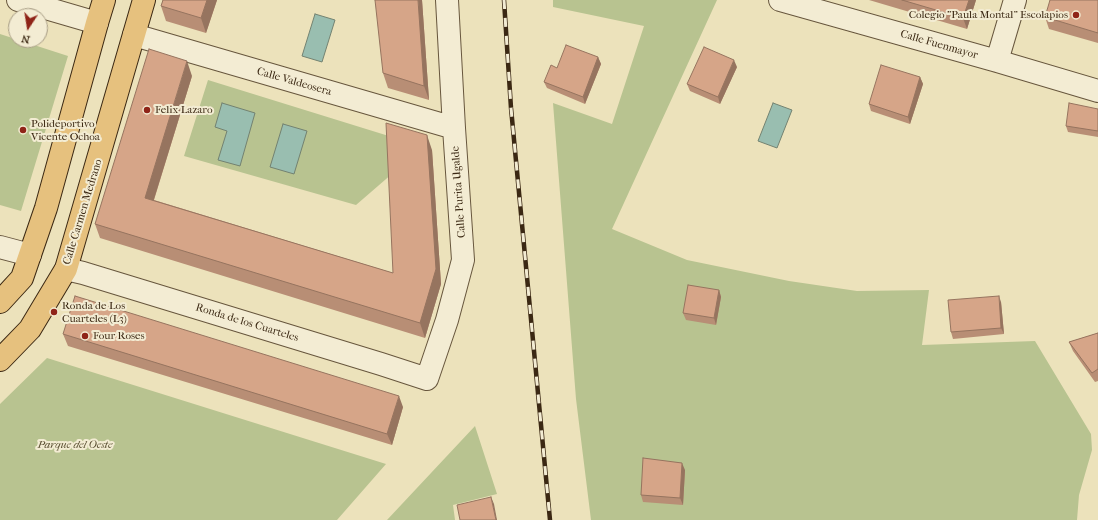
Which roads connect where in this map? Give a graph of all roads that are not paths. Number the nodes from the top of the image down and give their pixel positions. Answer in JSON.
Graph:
{"nodes":[{"id":1,"x":18,"y":0,"type":"edge"},
{"id":2,"x":104,"y":0,"type":"edge"},
{"id":3,"x":144,"y":0,"type":"edge"},
{"id":4,"x":447,"y":0,"type":"edge"},
{"id":5,"x":780,"y":0,"type":"edge"},
{"id":6,"x":1015,"y":0,"type":"edge"},
{"id":7,"x":96,"y":24,"type":"junction"},
{"id":8,"x":134,"y":35,"type":"junction"},
{"id":9,"x":997,"y":61,"type":"junction"},
{"id":10,"x":1098,"y":91,"type":"edge"},
{"id":11,"x":454,"y":128,"type":"junction"},
{"id":12,"x":0,"y":247,"type":"edge"},
{"id":13,"x":30,"y":255,"type":"junction"},
{"id":14,"x":66,"y":269,"type":"junction"},
{"id":15,"x":0,"y":302,"type":"edge"},
{"id":16,"x":0,"y":360,"type":"edge"},
{"id":17,"x":427,"y":379,"type":"joint"}],
"edges":[{"from":1,"to":7,"type":"street"},
{"from":2,"to":7,"type":"main road"},
{"from":3,"to":8,"type":"main road","name":"Calle Carmen Medrano"},
{"from":4,"to":11,"type":"street","name":"Calle Purita Ugalde"},
{"from":5,"to":9,"type":"street","name":"Calle Fuenmayor"},
{"from":6,"to":9,"type":"street"},
{"from":7,"to":13,"type":"main road"},
{"from":8,"to":11,"type":"street","name":"Calle Valdeosera"},
{"from":8,"to":14,"type":"main road","name":"Calle Carmen Medrano"},
{"from":9,"to":10,"type":"street","name":"Calle Fuenmayor"},
{"from":11,"to":17,"type":"street","name":"Calle Purita Ugalde"},
{"from":12,"to":13,"type":"street"},
{"from":13,"to":15,"type":"main road"},
{"from":14,"to":16,"type":"main road","name":"Calle Carmen Medrano"},
{"from":14,"to":17,"type":"street","name":"Ronda de los Cuarteles"}]}
